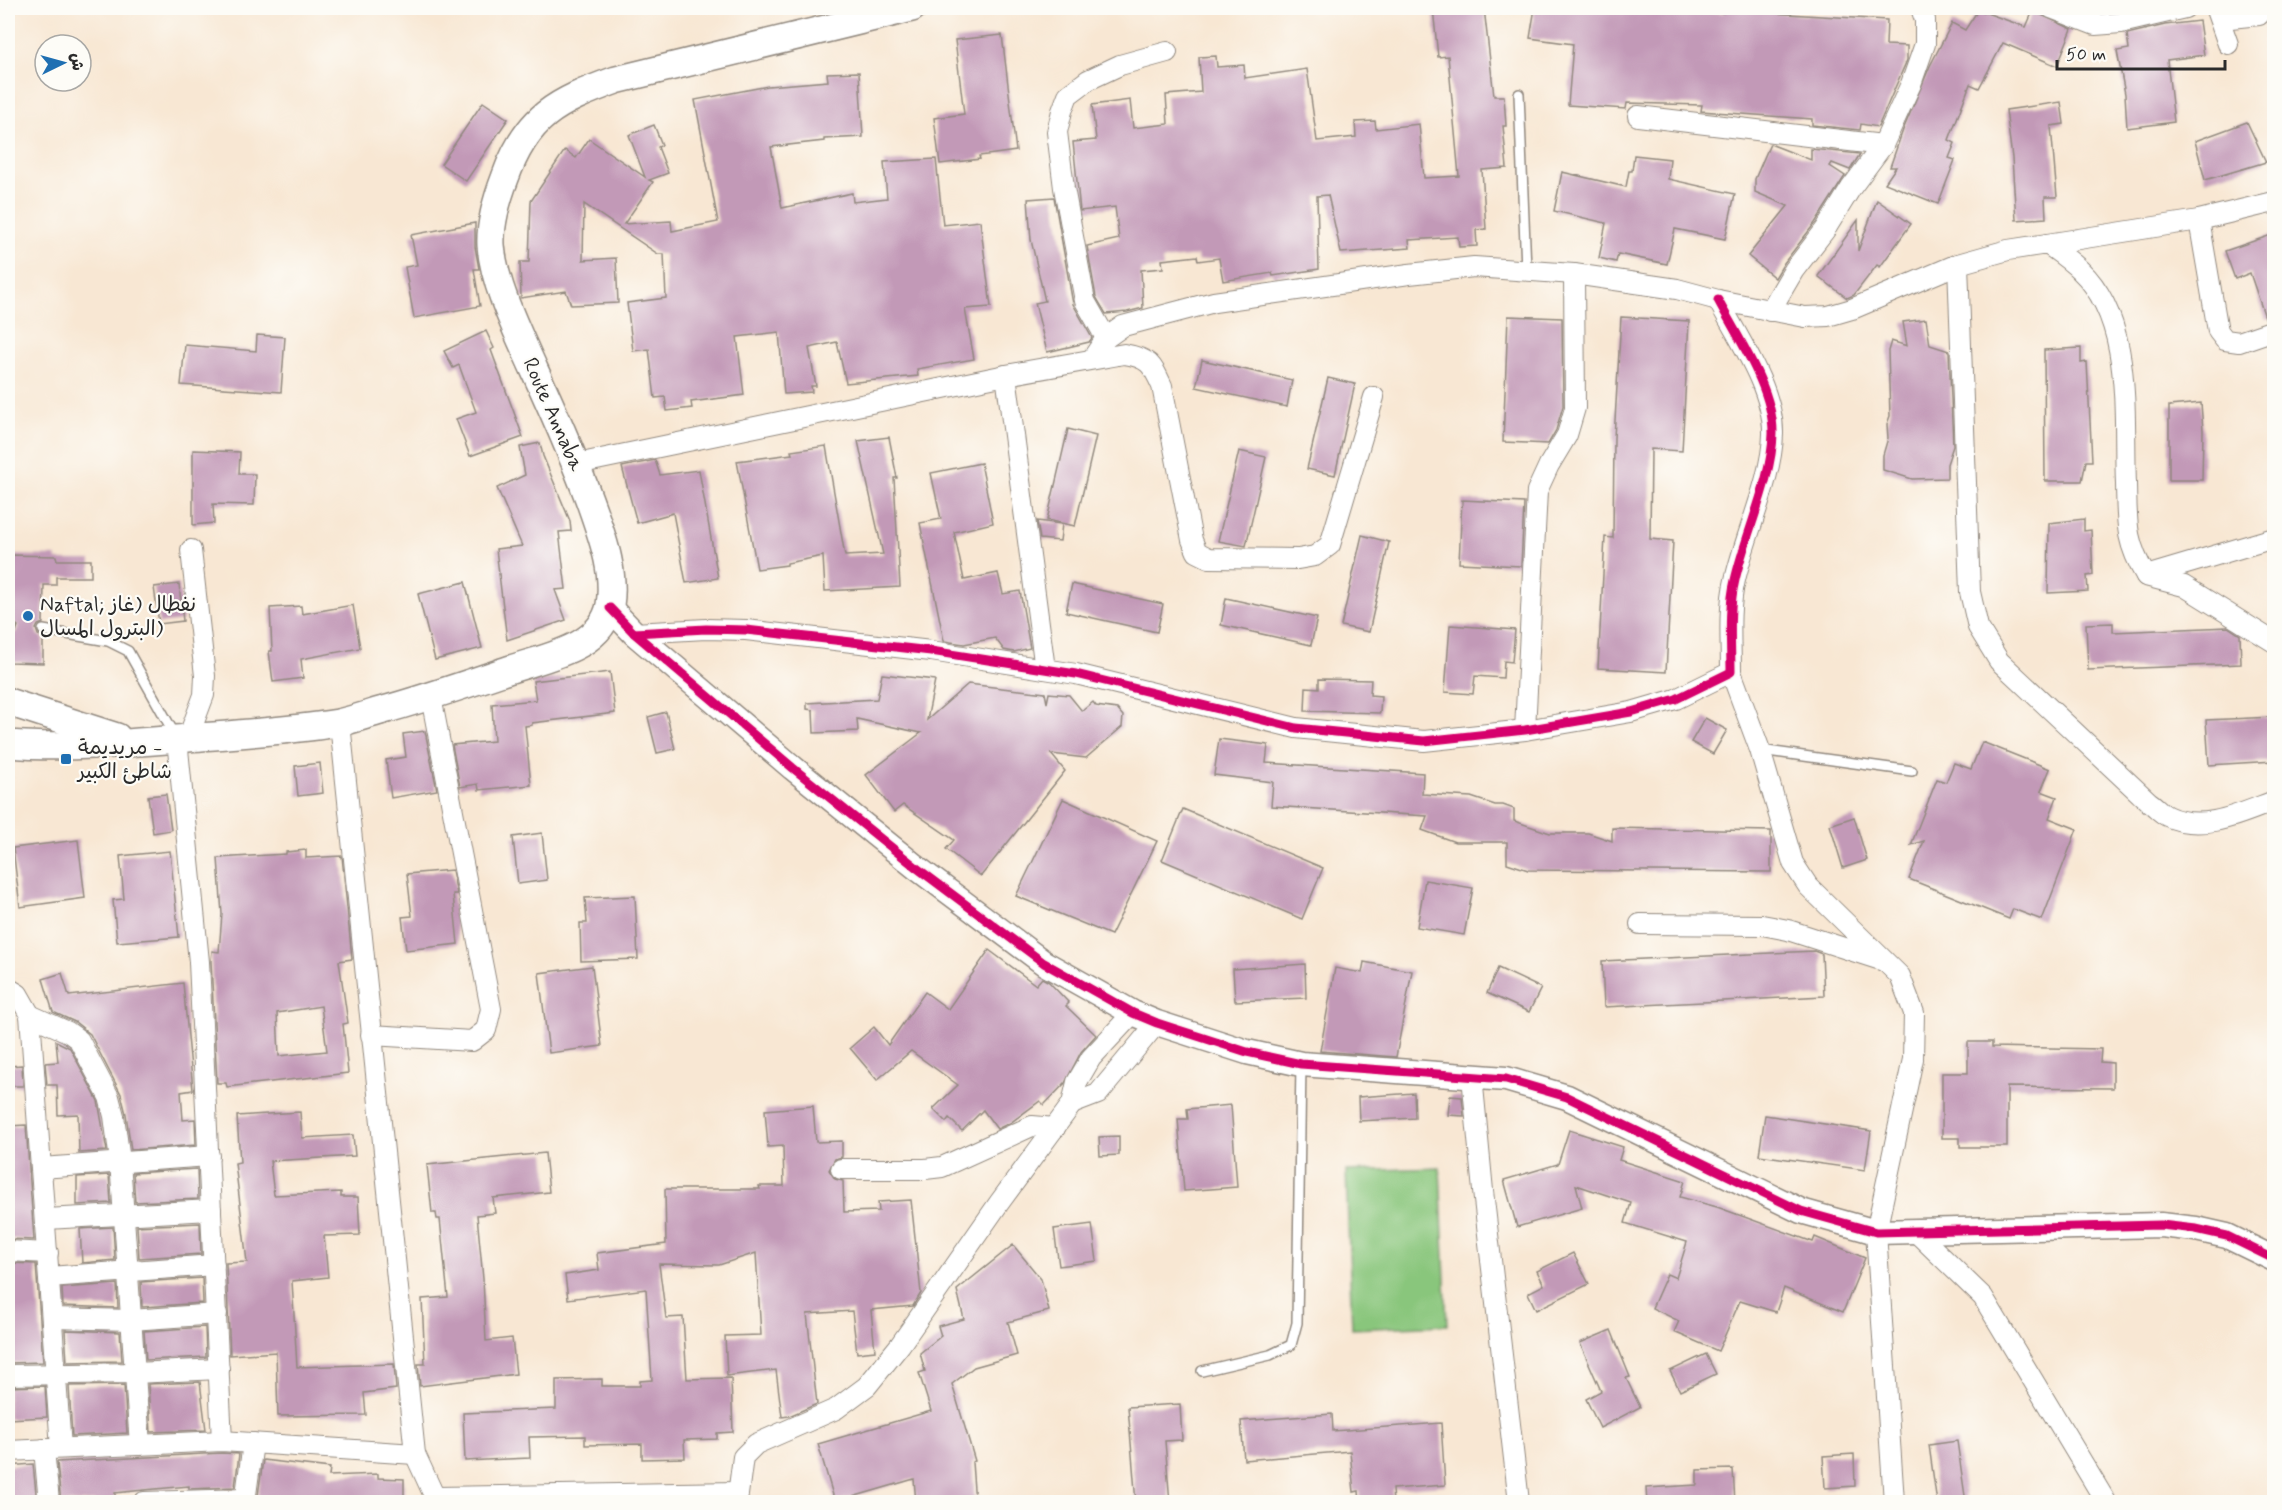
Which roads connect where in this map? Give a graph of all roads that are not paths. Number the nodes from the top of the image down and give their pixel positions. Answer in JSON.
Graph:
{"nodes":[{"id":1,"x":912,"y":8,"type":"edge"},
{"id":2,"x":1921,"y":8,"type":"edge"},
{"id":3,"x":2051,"y":8,"type":"edge"},
{"id":4,"x":2185,"y":8,"type":"edge"},
{"id":5,"x":2218,"y":13,"type":"edge"},
{"id":6,"x":2259,"y":15,"type":"dead end"},
{"id":7,"x":2228,"y":44,"type":"dead end"},
{"id":8,"x":1167,"y":52,"type":"dead end"},
{"id":9,"x":1519,"y":94,"type":"dead end"},
{"id":10,"x":1638,"y":116,"type":"dead end"},
{"id":11,"x":1883,"y":145,"type":"junction"},
{"id":12,"x":2274,"y":202,"type":"edge"},
{"id":13,"x":2199,"y":220,"type":"junction"},
{"id":14,"x":2047,"y":244,"type":"junction"},
{"id":15,"x":1958,"y":264,"type":"junction"},
{"id":16,"x":1526,"y":269,"type":"junction"},
{"id":17,"x":1574,"y":274,"type":"junction"},
{"id":18,"x":1718,"y":300,"type":"junction"},
{"id":19,"x":1770,"y":311,"type":"junction"},
{"id":20,"x":2274,"y":330,"type":"edge"},
{"id":21,"x":1106,"y":338,"type":"junction"},
{"id":22,"x":1092,"y":359,"type":"junction"},
{"id":23,"x":1006,"y":375,"type":"junction"},
{"id":24,"x":1374,"y":397,"type":"dead end"},
{"id":25,"x":577,"y":464,"type":"junction"},
{"id":26,"x":2274,"y":538,"type":"edge"},
{"id":27,"x":191,"y":550,"type":"dead end"},
{"id":28,"x":2146,"y":576,"type":"junction"},
{"id":29,"x":610,"y":608,"type":"junction"},
{"id":30,"x":43,"y":630,"type":"dead end"},
{"id":31,"x":634,"y":633,"type":"junction"},
{"id":32,"x":2274,"y":642,"type":"edge"},
{"id":33,"x":1045,"y":669,"type":"junction"},
{"id":34,"x":1731,"y":672,"type":"junction"},
{"id":35,"x":431,"y":697,"type":"junction"},
{"id":36,"x":8,"y":702,"type":"edge"},
{"id":37,"x":340,"y":723,"type":"junction"},
{"id":38,"x":1525,"y":730,"type":"junction"},
{"id":39,"x":183,"y":739,"type":"junction"},
{"id":40,"x":135,"y":743,"type":"junction"},
{"id":41,"x":8,"y":744,"type":"edge"},
{"id":42,"x":1760,"y":750,"type":"junction"},
{"id":43,"x":1912,"y":771,"type":"dead end"},
{"id":44,"x":2274,"y":801,"type":"edge"},
{"id":45,"x":1640,"y":924,"type":"dead end"},
{"id":46,"x":1886,"y":961,"type":"junction"},
{"id":47,"x":8,"y":988,"type":"edge"},
{"id":48,"x":1133,"y":1013,"type":"junction"},
{"id":49,"x":30,"y":1015,"type":"junction"},
{"id":50,"x":1157,"y":1023,"type":"junction"},
{"id":51,"x":371,"y":1035,"type":"junction"},
{"id":52,"x":1301,"y":1064,"type":"junction"},
{"id":53,"x":1472,"y":1076,"type":"junction"},
{"id":54,"x":1072,"y":1104,"type":"junction"},
{"id":55,"x":1055,"y":1128,"type":"junction"},
{"id":56,"x":209,"y":1156,"type":"junction"},
{"id":57,"x":120,"y":1161,"type":"junction"},
{"id":58,"x":42,"y":1168,"type":"junction"},
{"id":59,"x":841,"y":1169,"type":"dead end"},
{"id":60,"x":212,"y":1210,"type":"junction"},
{"id":61,"x":124,"y":1214,"type":"junction"},
{"id":62,"x":46,"y":1219,"type":"junction"},
{"id":63,"x":1876,"y":1232,"type":"junction"},
{"id":64,"x":1915,"y":1232,"type":"junction"},
{"id":65,"x":8,"y":1251,"type":"edge"},
{"id":66,"x":48,"y":1253,"type":"junction"},
{"id":67,"x":2274,"y":1259,"type":"edge"},
{"id":68,"x":214,"y":1265,"type":"junction"},
{"id":69,"x":128,"y":1272,"type":"junction"},
{"id":70,"x":50,"y":1277,"type":"junction"},
{"id":71,"x":217,"y":1314,"type":"junction"},
{"id":72,"x":52,"y":1318,"type":"junction"},
{"id":73,"x":131,"y":1320,"type":"junction"},
{"id":74,"x":219,"y":1369,"type":"junction"},
{"id":75,"x":1202,"y":1371,"type":"dead end"},
{"id":76,"x":56,"y":1373,"type":"junction"},
{"id":77,"x":135,"y":1373,"type":"junction"},
{"id":78,"x":8,"y":1375,"type":"edge"},
{"id":79,"x":222,"y":1441,"type":"junction"},
{"id":80,"x":253,"y":1443,"type":"junction"},
{"id":81,"x":140,"y":1445,"type":"junction"},
{"id":82,"x":52,"y":1449,"type":"junction"},
{"id":83,"x":8,"y":1451,"type":"edge"},
{"id":84,"x":415,"y":1454,"type":"junction"},
{"id":85,"x":737,"y":1497,"type":"edge"},
{"id":86,"x":437,"y":1500,"type":"edge"},
{"id":87,"x":245,"y":1501,"type":"edge"},
{"id":88,"x":49,"y":1503,"type":"edge"},
{"id":89,"x":144,"y":1503,"type":"edge"},
{"id":90,"x":1519,"y":1503,"type":"edge"},
{"id":91,"x":1894,"y":1503,"type":"edge"},
{"id":92,"x":2106,"y":1503,"type":"edge"}],
"edges":[{"from":1,"to":25,"type":"main road","name":"Route Annaba"},
{"from":2,"to":11,"type":"street"},
{"from":3,"to":4,"type":"street"},
{"from":5,"to":6,"type":"street"},
{"from":5,"to":7,"type":"street"},
{"from":8,"to":21,"type":"street"},
{"from":9,"to":16,"type":"lane"},
{"from":10,"to":11,"type":"street"},
{"from":11,"to":19,"type":"street"},
{"from":12,"to":13,"type":"street"},
{"from":13,"to":14,"type":"street"},
{"from":13,"to":20,"type":"street"},
{"from":14,"to":15,"type":"street"},
{"from":14,"to":28,"type":"street"},
{"from":15,"to":19,"type":"street"},
{"from":15,"to":44,"type":"street"},
{"from":16,"to":17,"type":"street"},
{"from":16,"to":21,"type":"street"},
{"from":17,"to":18,"type":"street"},
{"from":17,"to":38,"type":"street"},
{"from":18,"to":19,"type":"street"},
{"from":18,"to":34,"type":"street"},
{"from":21,"to":22,"type":"street"},
{"from":22,"to":23,"type":"street"},
{"from":22,"to":24,"type":"street"},
{"from":23,"to":25,"type":"street"},
{"from":23,"to":33,"type":"street"},
{"from":25,"to":29,"type":"main road","name":"Route Annaba"},
{"from":26,"to":28,"type":"street"},
{"from":27,"to":39,"type":"street"},
{"from":28,"to":32,"type":"street"},
{"from":29,"to":31,"type":"street"},
{"from":29,"to":35,"type":"main road","name":"Route Annaba"},
{"from":30,"to":39,"type":"lane"},
{"from":31,"to":33,"type":"street"},
{"from":31,"to":48,"type":"street"},
{"from":33,"to":38,"type":"street"},
{"from":34,"to":38,"type":"street"},
{"from":34,"to":42,"type":"street"},
{"from":35,"to":37,"type":"main road","name":"Route Annaba"},
{"from":35,"to":51,"type":"street"},
{"from":36,"to":40,"type":"main road","name":"Route Annaba"},
{"from":37,"to":39,"type":"main road","name":"Route Annaba"},
{"from":37,"to":51,"type":"street"},
{"from":39,"to":40,"type":"main road","name":"Route Annaba"},
{"from":39,"to":56,"type":"street"},
{"from":40,"to":41,"type":"main road","name":"Route Annaba"},
{"from":42,"to":43,"type":"lane"},
{"from":42,"to":46,"type":"street"},
{"from":45,"to":46,"type":"street"},
{"from":46,"to":63,"type":"street"},
{"from":47,"to":49,"type":"street"},
{"from":48,"to":50,"type":"street"},
{"from":48,"to":54,"type":"street"},
{"from":49,"to":57,"type":"street"},
{"from":49,"to":58,"type":"street"},
{"from":50,"to":52,"type":"street"},
{"from":50,"to":54,"type":"street"},
{"from":51,"to":84,"type":"street"},
{"from":52,"to":53,"type":"street"},
{"from":52,"to":75,"type":"lane"},
{"from":53,"to":63,"type":"street"},
{"from":53,"to":90,"type":"street"},
{"from":54,"to":55,"type":"street"},
{"from":55,"to":59,"type":"street"},
{"from":55,"to":85,"type":"street"},
{"from":56,"to":57,"type":"street"},
{"from":56,"to":60,"type":"street"},
{"from":57,"to":58,"type":"street"},
{"from":57,"to":61,"type":"street"},
{"from":58,"to":62,"type":"street"},
{"from":60,"to":61,"type":"street"},
{"from":60,"to":68,"type":"street"},
{"from":61,"to":62,"type":"street"},
{"from":61,"to":69,"type":"street"},
{"from":62,"to":66,"type":"street"},
{"from":63,"to":64,"type":"street"},
{"from":63,"to":91,"type":"street"},
{"from":64,"to":67,"type":"street"},
{"from":64,"to":92,"type":"street"},
{"from":65,"to":66,"type":"street"},
{"from":66,"to":70,"type":"street"},
{"from":68,"to":69,"type":"street"},
{"from":68,"to":71,"type":"street"},
{"from":69,"to":70,"type":"street"},
{"from":69,"to":73,"type":"street"},
{"from":70,"to":72,"type":"street"},
{"from":71,"to":73,"type":"street"},
{"from":71,"to":74,"type":"street"},
{"from":72,"to":73,"type":"street"},
{"from":72,"to":76,"type":"street"},
{"from":73,"to":77,"type":"street"},
{"from":74,"to":77,"type":"street"},
{"from":74,"to":79,"type":"street"},
{"from":76,"to":77,"type":"street"},
{"from":76,"to":78,"type":"street"},
{"from":76,"to":82,"type":"street"},
{"from":77,"to":81,"type":"street"},
{"from":79,"to":80,"type":"street"},
{"from":79,"to":81,"type":"street"},
{"from":80,"to":84,"type":"street"},
{"from":80,"to":87,"type":"street"},
{"from":81,"to":82,"type":"street"},
{"from":82,"to":83,"type":"street"},
{"from":82,"to":88,"type":"street"},
{"from":84,"to":86,"type":"street"},
{"from":85,"to":86,"type":"street"},
{"from":87,"to":89,"type":"street"}]}
